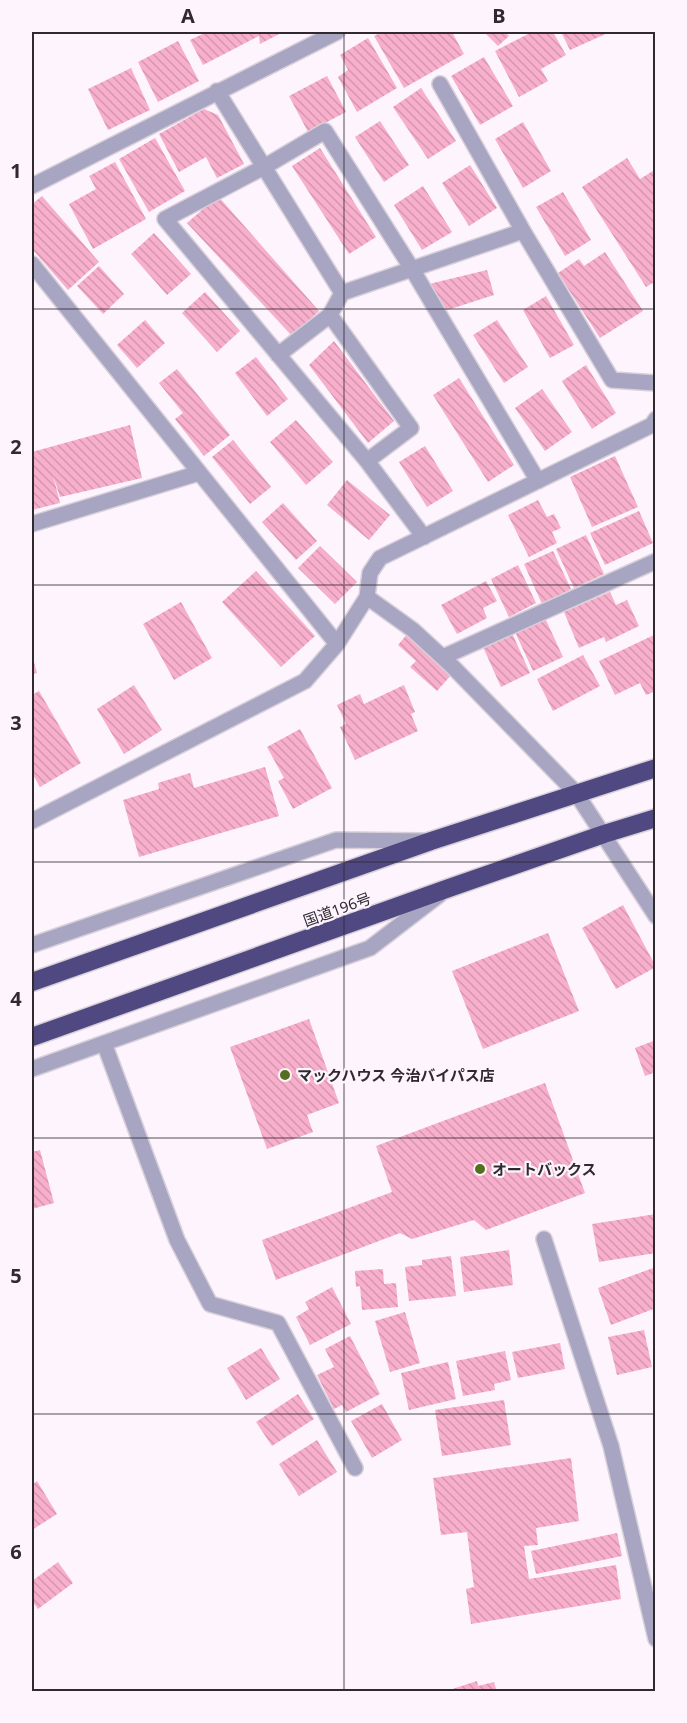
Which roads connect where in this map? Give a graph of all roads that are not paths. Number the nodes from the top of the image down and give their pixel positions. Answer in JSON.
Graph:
{"nodes":[{"id":1,"x":337,"y":32,"type":"edge"},
{"id":2,"x":440,"y":84,"type":"dead end"},
{"id":3,"x":217,"y":91,"type":"junction"},
{"id":4,"x":264,"y":167,"type":"junction"},
{"id":5,"x":32,"y":186,"type":"edge"},
{"id":6,"x":523,"y":231,"type":"junction"},
{"id":7,"x":32,"y":264,"type":"edge"},
{"id":8,"x":412,"y":269,"type":"junction"},
{"id":9,"x":342,"y":293,"type":"junction"},
{"id":10,"x":330,"y":315,"type":"junction"},
{"id":11,"x":278,"y":355,"type":"junction"},
{"id":12,"x":656,"y":382,"type":"edge"},
{"id":13,"x":656,"y":419,"type":"edge"},
{"id":14,"x":367,"y":462,"type":"junction"},
{"id":15,"x":199,"y":473,"type":"junction"},
{"id":16,"x":538,"y":481,"type":"junction"},
{"id":17,"x":32,"y":524,"type":"edge"},
{"id":18,"x":424,"y":537,"type":"junction"},
{"id":19,"x":656,"y":561,"type":"edge"},
{"id":20,"x":367,"y":597,"type":"junction"},
{"id":21,"x":337,"y":644,"type":"junction"},
{"id":22,"x":443,"y":657,"type":"junction"},
{"id":23,"x":656,"y":768,"type":"edge"},
{"id":24,"x":576,"y":793,"type":"junction"},
{"id":25,"x":656,"y":818,"type":"edge"},
{"id":26,"x":32,"y":821,"type":"edge"},
{"id":27,"x":604,"y":834,"type":"junction"},
{"id":28,"x":431,"y":841,"type":"junction"},
{"id":29,"x":449,"y":888,"type":"junction"},
{"id":30,"x":656,"y":916,"type":"edge"},
{"id":31,"x":32,"y":945,"type":"edge"},
{"id":32,"x":32,"y":982,"type":"edge"},
{"id":33,"x":32,"y":1037,"type":"edge"},
{"id":34,"x":104,"y":1043,"type":"junction"},
{"id":35,"x":32,"y":1070,"type":"edge"},
{"id":36,"x":544,"y":1239,"type":"dead end"},
{"id":37,"x":356,"y":1468,"type":"dead end"},
{"id":38,"x":656,"y":1639,"type":"edge"}],
"edges":[{"from":1,"to":3,"type":"street"},
{"from":2,"to":6,"type":"street"},
{"from":3,"to":4,"type":"street"},
{"from":3,"to":5,"type":"street"},
{"from":4,"to":8,"type":"street"},
{"from":4,"to":9,"type":"street"},
{"from":4,"to":11,"type":"street"},
{"from":6,"to":8,"type":"street"},
{"from":6,"to":12,"type":"street"},
{"from":7,"to":15,"type":"street"},
{"from":8,"to":9,"type":"street"},
{"from":8,"to":16,"type":"street"},
{"from":9,"to":10,"type":"street"},
{"from":10,"to":11,"type":"street"},
{"from":10,"to":14,"type":"street"},
{"from":11,"to":14,"type":"street"},
{"from":13,"to":16,"type":"street"},
{"from":14,"to":18,"type":"street"},
{"from":15,"to":17,"type":"street"},
{"from":15,"to":21,"type":"street"},
{"from":16,"to":18,"type":"street"},
{"from":18,"to":20,"type":"street"},
{"from":19,"to":22,"type":"street"},
{"from":20,"to":21,"type":"street"},
{"from":20,"to":22,"type":"street"},
{"from":21,"to":26,"type":"street"},
{"from":22,"to":24,"type":"street"},
{"from":23,"to":24,"type":"highway"},
{"from":24,"to":27,"type":"street"},
{"from":24,"to":28,"type":"highway"},
{"from":25,"to":27,"type":"highway","name":"国道196号"},
{"from":27,"to":29,"type":"highway","name":"国道196号"},
{"from":27,"to":30,"type":"street"},
{"from":28,"to":31,"type":"street"},
{"from":28,"to":32,"type":"highway"},
{"from":29,"to":33,"type":"highway","name":"国道196号"},
{"from":29,"to":34,"type":"street"},
{"from":34,"to":35,"type":"street"},
{"from":34,"to":37,"type":"street"},
{"from":36,"to":38,"type":"street"}]}
